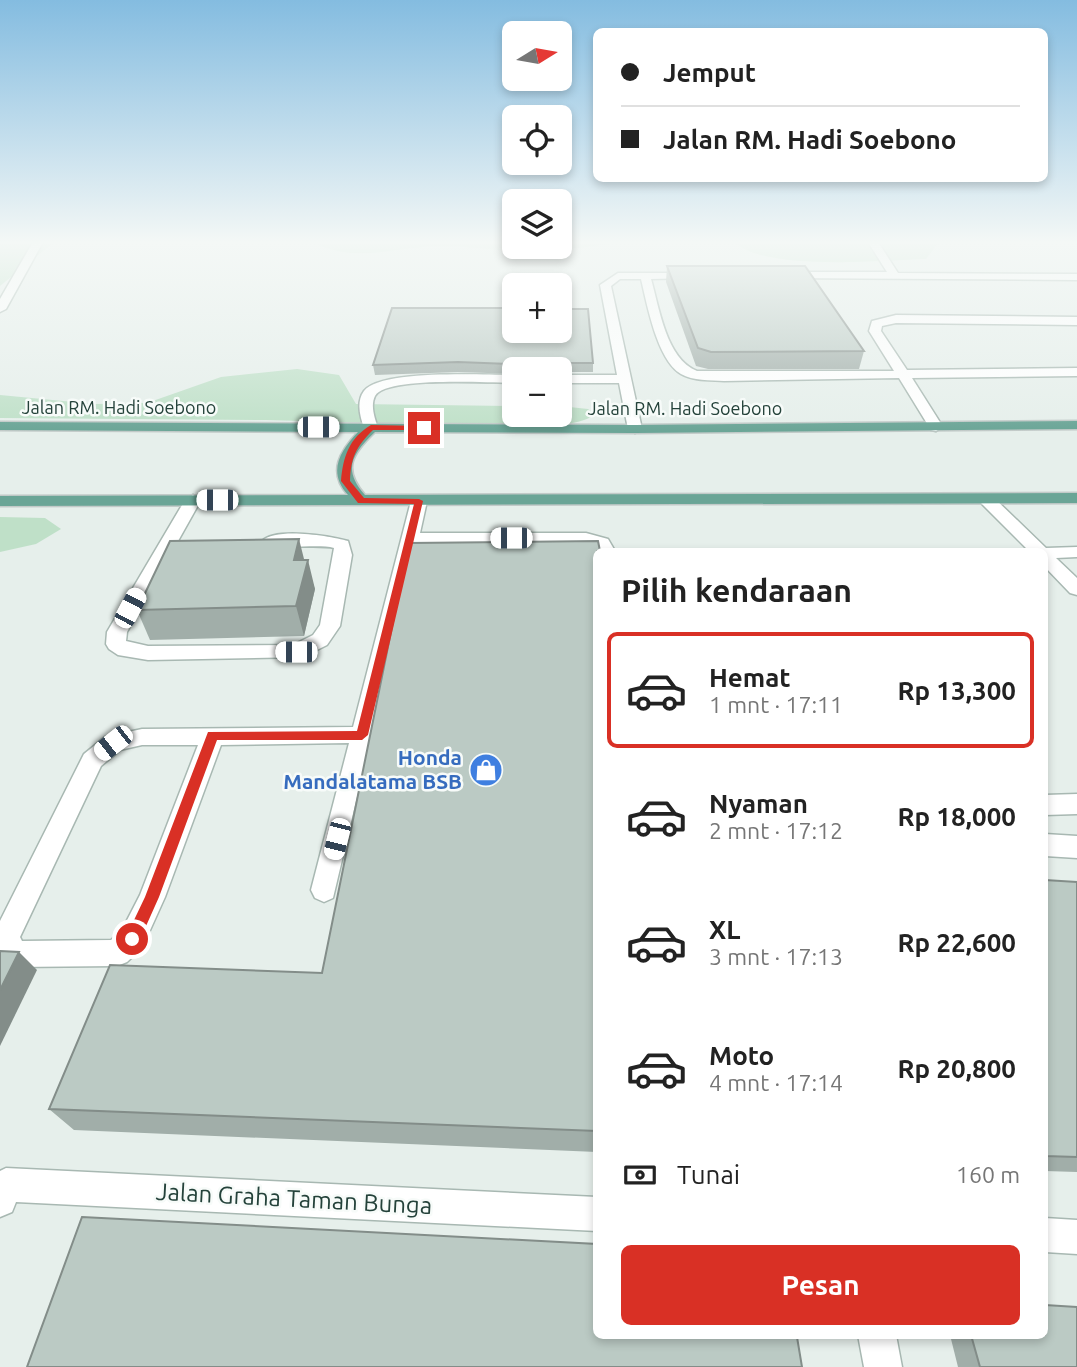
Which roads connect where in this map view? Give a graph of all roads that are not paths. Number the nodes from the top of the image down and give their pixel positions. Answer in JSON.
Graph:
{"nodes":[{"id":1,"x":609,"y":306,"type":"edge"},
{"id":2,"x":652,"y":306,"type":"edge"},
{"id":3,"x":1077,"y":321,"type":"edge"},
{"id":4,"x":1077,"y":372,"type":"edge"},
{"id":5,"x":901,"y":374,"type":"junction"},
{"id":6,"x":572,"y":379,"type":"edge"},
{"id":7,"x":624,"y":379,"type":"junction"},
{"id":8,"x":502,"y":380,"type":"edge"},
{"id":9,"x":1077,"y":425,"type":"edge"},
{"id":10,"x":0,"y":426,"type":"edge"},
{"id":11,"x":936,"y":427,"type":"junction"},
{"id":12,"x":371,"y":428,"type":"junction"},
{"id":13,"x":635,"y":429,"type":"junction"},
{"id":14,"x":1077,"y":498,"type":"edge"},
{"id":15,"x":986,"y":499,"type":"junction"},
{"id":16,"x":193,"y":500,"type":"junction"},
{"id":17,"x":0,"y":501,"type":"edge"},
{"id":18,"x":361,"y":501,"type":"junction"},
{"id":19,"x":419,"y":501,"type":"junction"},
{"id":20,"x":411,"y":538,"type":"junction"},
{"id":21,"x":258,"y":541,"type":"edge"},
{"id":22,"x":168,"y":544,"type":"junction"},
{"id":23,"x":194,"y":544,"type":"edge"},
{"id":24,"x":604,"y":548,"type":"edge"},
{"id":25,"x":1036,"y":548,"type":"edge"},
{"id":26,"x":1077,"y":552,"type":"edge"},
{"id":27,"x":1048,"y":555,"type":"edge"},
{"id":28,"x":1048,"y":558,"type":"edge"},
{"id":29,"x":1077,"y":589,"type":"edge"},
{"id":30,"x":362,"y":735,"type":"junction"},
{"id":31,"x":212,"y":736,"type":"junction"},
{"id":32,"x":1077,"y":804,"type":"edge"},
{"id":33,"x":1048,"y":805,"type":"edge"},
{"id":34,"x":1048,"y":845,"type":"edge"},
{"id":35,"x":1077,"y":847,"type":"edge"},
{"id":36,"x":324,"y":890,"type":"dead end"},
{"id":37,"x":0,"y":1200,"type":"edge"},
{"id":38,"x":593,"y":1214,"type":"edge"},
{"id":39,"x":1048,"y":1235,"type":"edge"},
{"id":40,"x":1077,"y":1237,"type":"edge"},
{"id":41,"x":878,"y":1339,"type":"edge"},
{"id":42,"x":883,"y":1367,"type":"edge"}],
"edges":[{"from":1,"to":7,"type":"street"},
{"from":2,"to":5,"type":"street"},
{"from":3,"to":5,"type":"street"},
{"from":4,"to":5,"type":"street"},
{"from":5,"to":11,"type":"street"},
{"from":6,"to":7,"type":"street"},
{"from":7,"to":13,"type":"street"},
{"from":8,"to":12,"type":"street"},
{"from":9,"to":11,"type":"main road","name":"Jalan RM. Hadi Soebono"},
{"from":10,"to":12,"type":"main road","name":"Jalan RM. Hadi Soebono"},
{"from":11,"to":13,"type":"main road","name":"Jalan RM. Hadi Soebono"},
{"from":12,"to":13,"type":"main road","name":"Jalan RM. Hadi Soebono"},
{"from":12,"to":18,"type":"main road"},
{"from":14,"to":15,"type":"main road"},
{"from":15,"to":19,"type":"main road"},
{"from":15,"to":25,"type":"street"},
{"from":16,"to":17,"type":"main road"},
{"from":16,"to":18,"type":"main road"},
{"from":16,"to":22,"type":"street"},
{"from":18,"to":19,"type":"main road"},
{"from":19,"to":20,"type":"street"},
{"from":20,"to":24,"type":"street"},
{"from":20,"to":30,"type":"street"},
{"from":21,"to":22,"type":"street"},
{"from":22,"to":23,"type":"street"},
{"from":26,"to":27,"type":"street"},
{"from":28,"to":29,"type":"street"},
{"from":30,"to":31,"type":"street"},
{"from":30,"to":36,"type":"street"},
{"from":31,"to":31,"type":"street"},
{"from":32,"to":33,"type":"street"},
{"from":34,"to":35,"type":"street"},
{"from":37,"to":38,"type":"street","name":"Jalan Graha Taman Bunga"},
{"from":39,"to":40,"type":"street"},
{"from":41,"to":42,"type":"street"}]}
